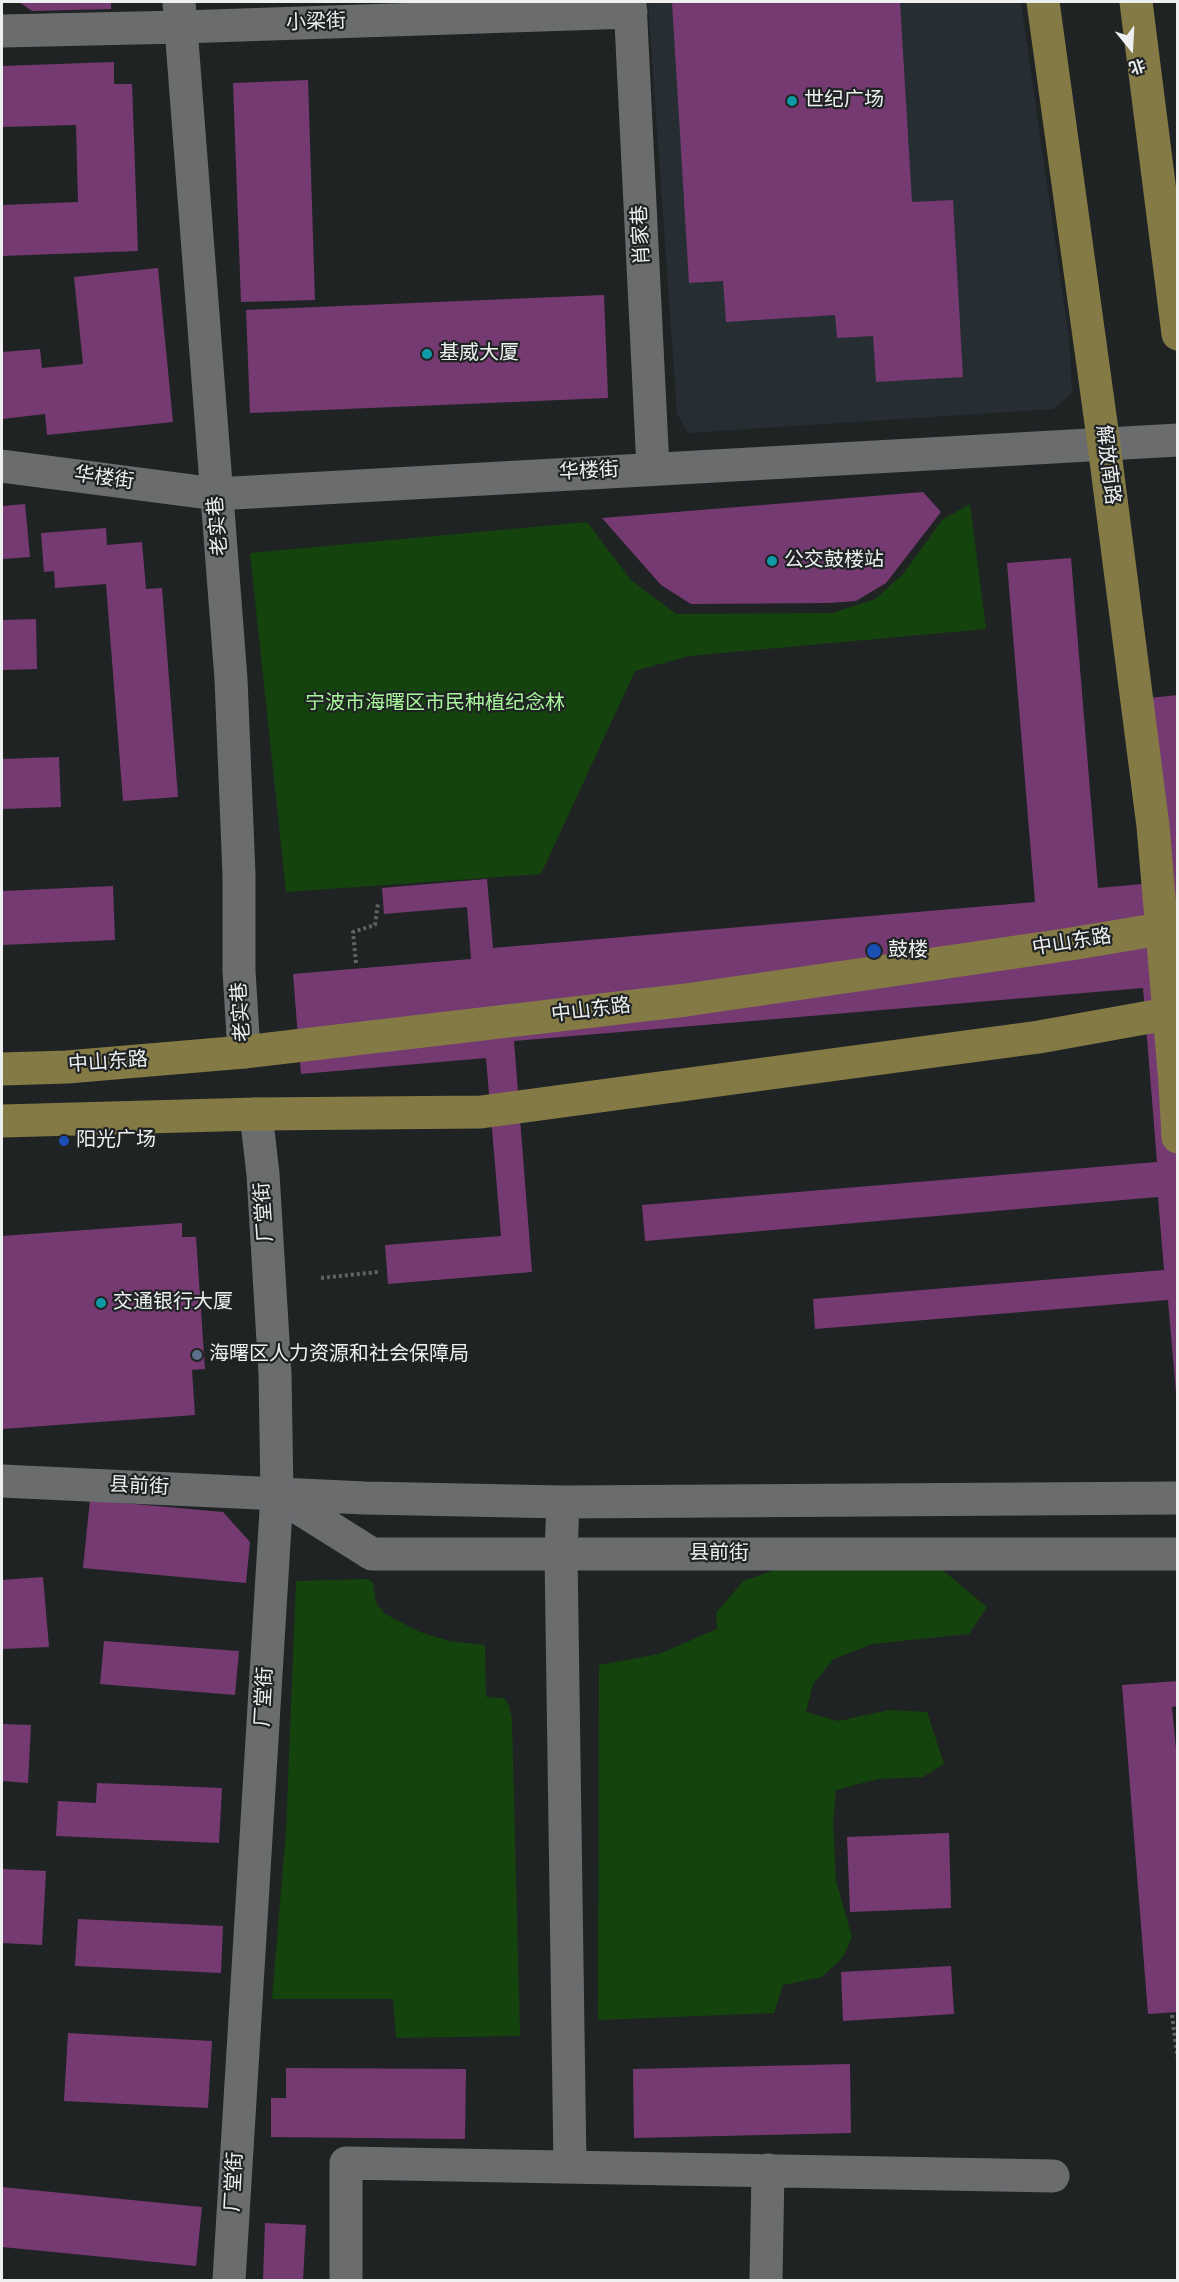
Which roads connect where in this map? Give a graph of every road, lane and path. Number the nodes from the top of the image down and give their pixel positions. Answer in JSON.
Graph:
{"nodes":[{"id":1,"x":1044,"y":2,"type":"edge"},
{"id":2,"x":1136,"y":2,"type":"edge"},
{"id":3,"x":631,"y":7,"type":"edge"},
{"id":4,"x":180,"y":14,"type":"edge"},
{"id":5,"x":2,"y":31,"type":"edge"},
{"id":6,"x":1178,"y":334,"type":"edge"},
{"id":7,"x":1178,"y":440,"type":"edge"},
{"id":8,"x":1104,"y":445,"type":"junction"},
{"id":9,"x":2,"y":466,"type":"edge"},
{"id":10,"x":653,"y":468,"type":"junction"},
{"id":11,"x":216,"y":494,"type":"junction"},
{"id":12,"x":378,"y":903,"type":"dead end"},
{"id":13,"x":1170,"y":927,"type":"edge"},
{"id":14,"x":356,"y":963,"type":"dead end"},
{"id":15,"x":1173,"y":1013,"type":"edge"},
{"id":16,"x":244,"y":1052,"type":"junction"},
{"id":17,"x":2,"y":1069,"type":"edge"},
{"id":18,"x":256,"y":1114,"type":"junction"},
{"id":19,"x":2,"y":1121,"type":"edge"},
{"id":20,"x":1178,"y":1137,"type":"edge"},
{"id":21,"x":378,"y":1272,"type":"dead end"},
{"id":22,"x":321,"y":1278,"type":"dead end"},
{"id":23,"x":2,"y":1481,"type":"edge"},
{"id":24,"x":277,"y":1494,"type":"junction"},
{"id":25,"x":1178,"y":1498,"type":"edge"},
{"id":26,"x":563,"y":1502,"type":"junction"},
{"id":27,"x":561,"y":1554,"type":"junction"},
{"id":28,"x":1178,"y":1554,"type":"edge"},
{"id":29,"x":1172,"y":2015,"type":"dead end"},
{"id":30,"x":1178,"y":2060,"type":"edge"},
{"id":31,"x":570,"y":2166,"type":"junction"},
{"id":32,"x":768,"y":2170,"type":"junction"},
{"id":33,"x":1053,"y":2176,"type":"dead end"},
{"id":34,"x":229,"y":2280,"type":"edge"},
{"id":35,"x":346,"y":2280,"type":"edge"},
{"id":36,"x":766,"y":2280,"type":"edge"}],
"edges":[{"from":1,"to":8,"type":"main road","name":"解放南路"},
{"from":2,"to":6,"type":"main road"},
{"from":3,"to":4,"type":"street","name":"小梁街"},
{"from":3,"to":10,"type":"street","name":"肖家巷"},
{"from":4,"to":5,"type":"street","name":"小梁街"},
{"from":4,"to":11,"type":"street","name":"老实巷"},
{"from":7,"to":8,"type":"street","name":"华楼街"},
{"from":8,"to":10,"type":"street","name":"华楼街"},
{"from":8,"to":13,"type":"main road","name":"解放南路"},
{"from":9,"to":11,"type":"street","name":"华楼街"},
{"from":10,"to":11,"type":"street","name":"华楼街"},
{"from":11,"to":16,"type":"street","name":"老实巷"},
{"from":12,"to":14,"type":"path"},
{"from":13,"to":15,"type":"main road","name":"解放南路"},
{"from":13,"to":16,"type":"main road","name":"中山东路"},
{"from":15,"to":18,"type":"main road"},
{"from":15,"to":20,"type":"main road","name":"解放南路"},
{"from":16,"to":17,"type":"main road","name":"中山东路"},
{"from":18,"to":19,"type":"main road"},
{"from":18,"to":24,"type":"street","name":"厂堂街"},
{"from":21,"to":22,"type":"path"},
{"from":23,"to":24,"type":"street","name":"县前街"},
{"from":24,"to":26,"type":"street","name":"县前街"},
{"from":24,"to":27,"type":"street","name":"县前街"},
{"from":24,"to":34,"type":"street","name":"厂堂街"},
{"from":25,"to":26,"type":"street","name":"县前街"},
{"from":26,"to":27,"type":"street"},
{"from":27,"to":28,"type":"street","name":"县前街"},
{"from":27,"to":31,"type":"street"},
{"from":29,"to":30,"type":"path"},
{"from":31,"to":32,"type":"street"},
{"from":31,"to":35,"type":"street"},
{"from":32,"to":33,"type":"street"},
{"from":32,"to":36,"type":"street"}]}
